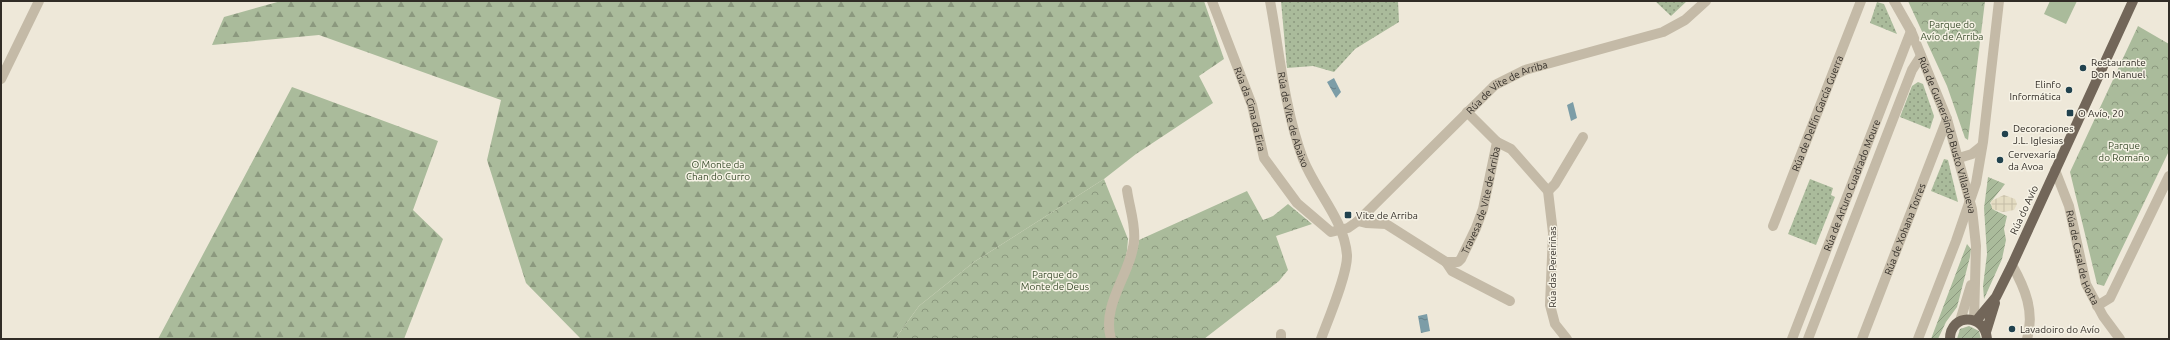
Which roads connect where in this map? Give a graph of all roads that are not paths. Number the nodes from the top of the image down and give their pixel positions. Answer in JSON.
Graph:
{"nodes":[{"id":1,"x":39,"y":1,"type":"edge"},
{"id":2,"x":1212,"y":1,"type":"edge"},
{"id":3,"x":1270,"y":1,"type":"edge"},
{"id":4,"x":1706,"y":1,"type":"edge"},
{"id":5,"x":1861,"y":1,"type":"edge"},
{"id":6,"x":1894,"y":1,"type":"edge"},
{"id":7,"x":1999,"y":1,"type":"edge"},
{"id":8,"x":2133,"y":1,"type":"edge"},
{"id":9,"x":1910,"y":31,"type":"junction"},
{"id":10,"x":1921,"y":56,"type":"junction"},
{"id":11,"x":1,"y":80,"type":"edge"},
{"id":12,"x":1467,"y":112,"type":"junction"},
{"id":13,"x":1947,"y":119,"type":"junction"},
{"id":14,"x":1583,"y":138,"type":"dead end"},
{"id":15,"x":1497,"y":142,"type":"junction"},
{"id":16,"x":1982,"y":146,"type":"junction"},
{"id":17,"x":1959,"y":158,"type":"junction"},
{"id":18,"x":2056,"y":170,"type":"junction"},
{"id":19,"x":2169,"y":176,"type":"edge"},
{"id":20,"x":1127,"y":190,"type":"dead end"},
{"id":21,"x":1548,"y":191,"type":"junction"},
{"id":22,"x":1969,"y":201,"type":"junction"},
{"id":23,"x":1358,"y":220,"type":"junction"},
{"id":24,"x":1773,"y":226,"type":"dead end"},
{"id":25,"x":1342,"y":230,"type":"junction"},
{"id":26,"x":1446,"y":262,"type":"junction"},
{"id":27,"x":2012,"y":265,"type":"junction"},
{"id":28,"x":1974,"y":275,"type":"junction"},
{"id":29,"x":1996,"y":297,"type":"junction"},
{"id":30,"x":1510,"y":301,"type":"dead end"},
{"id":31,"x":2097,"y":306,"type":"junction"},
{"id":32,"x":1960,"y":321,"type":"junction"},
{"id":33,"x":1975,"y":321,"type":"junction"},
{"id":34,"x":1987,"y":335,"type":"edge"},
{"id":35,"x":1948,"y":337,"type":"edge"},
{"id":36,"x":1323,"y":338,"type":"edge"},
{"id":37,"x":1111,"y":339,"type":"edge"},
{"id":38,"x":1567,"y":339,"type":"edge"},
{"id":39,"x":1792,"y":339,"type":"edge"},
{"id":40,"x":1808,"y":339,"type":"edge"},
{"id":41,"x":1862,"y":339,"type":"edge"},
{"id":42,"x":1918,"y":339,"type":"edge"},
{"id":43,"x":2026,"y":339,"type":"edge"},
{"id":44,"x":2120,"y":339,"type":"edge"}],
"edges":[{"from":1,"to":11,"type":"street"},
{"from":2,"to":25,"type":"street","name":"Rúa da Cima da Eira"},
{"from":3,"to":25,"type":"street","name":"Rúa de Vite de Abaixo"},
{"from":4,"to":12,"type":"street","name":"Rúa de Vite de Arriba"},
{"from":5,"to":24,"type":"street","name":"Rúa de Delfín García Guerra"},
{"from":6,"to":9,"type":"street","name":"Rúa de Gumersindo Busto Villanueva"},
{"from":7,"to":16,"type":"street"},
{"from":8,"to":18,"type":"main road","name":"Rúa do Avío"},
{"from":9,"to":10,"type":"street","name":"Rúa de Gumersindo Busto Villanueva"},
{"from":9,"to":39,"type":"street","name":"Rúa de Arturo Cuadrado Moure"},
{"from":10,"to":13,"type":"street","name":"Rúa de Gumersindo Busto Villanueva"},
{"from":10,"to":40,"type":"street","name":"Rúa de Arturo Cuadrado Moure"},
{"from":12,"to":15,"type":"street","name":"Travesa de Vite de Arriba"},
{"from":12,"to":23,"type":"street","name":"Rúa de Vite de Arriba"},
{"from":13,"to":17,"type":"street","name":"Rúa de Gumersindo Busto Villanueva"},
{"from":13,"to":41,"type":"street","name":"Rúa de Xohana Torres"},
{"from":14,"to":21,"type":"street"},
{"from":15,"to":21,"type":"street"},
{"from":15,"to":26,"type":"street","name":"Travesa de Vite de Arriba"},
{"from":16,"to":17,"type":"street"},
{"from":16,"to":22,"type":"street"},
{"from":17,"to":22,"type":"street","name":"Rúa de Gumersindo Busto Villanueva"},
{"from":18,"to":27,"type":"main road","name":"Rúa do Avío"},
{"from":18,"to":31,"type":"street","name":"Rúa de Casal de Horta"},
{"from":19,"to":31,"type":"street"},
{"from":20,"to":37,"type":"street"},
{"from":21,"to":38,"type":"street","name":"Rúa das Pereiriñas"},
{"from":22,"to":28,"type":"street","name":"Rúa de Gumersindo Busto Villanueva"},
{"from":22,"to":42,"type":"street"},
{"from":23,"to":25,"type":"street","name":"Rúa de Vite de Arriba"},
{"from":23,"to":26,"type":"street"},
{"from":25,"to":36,"type":"street"},
{"from":26,"to":30,"type":"street"},
{"from":27,"to":29,"type":"main road","name":"Rúa do Avío"},
{"from":27,"to":43,"type":"street"},
{"from":28,"to":32,"type":"street","name":"Rúa de Gumersindo Busto Villanueva"},
{"from":28,"to":33,"type":"street","name":"Rúa de Gumersindo Busto Villanueva"},
{"from":29,"to":33,"type":"main road","name":"Rúa do Avío"},
{"from":29,"to":34,"type":"main road","name":"Rúa do Avío"},
{"from":31,"to":44,"type":"street","name":"Rúa de Casal de Horta"},
{"from":32,"to":33,"type":"main road"},
{"from":32,"to":35,"type":"main road"},
{"from":33,"to":34,"type":"main road"}]}
